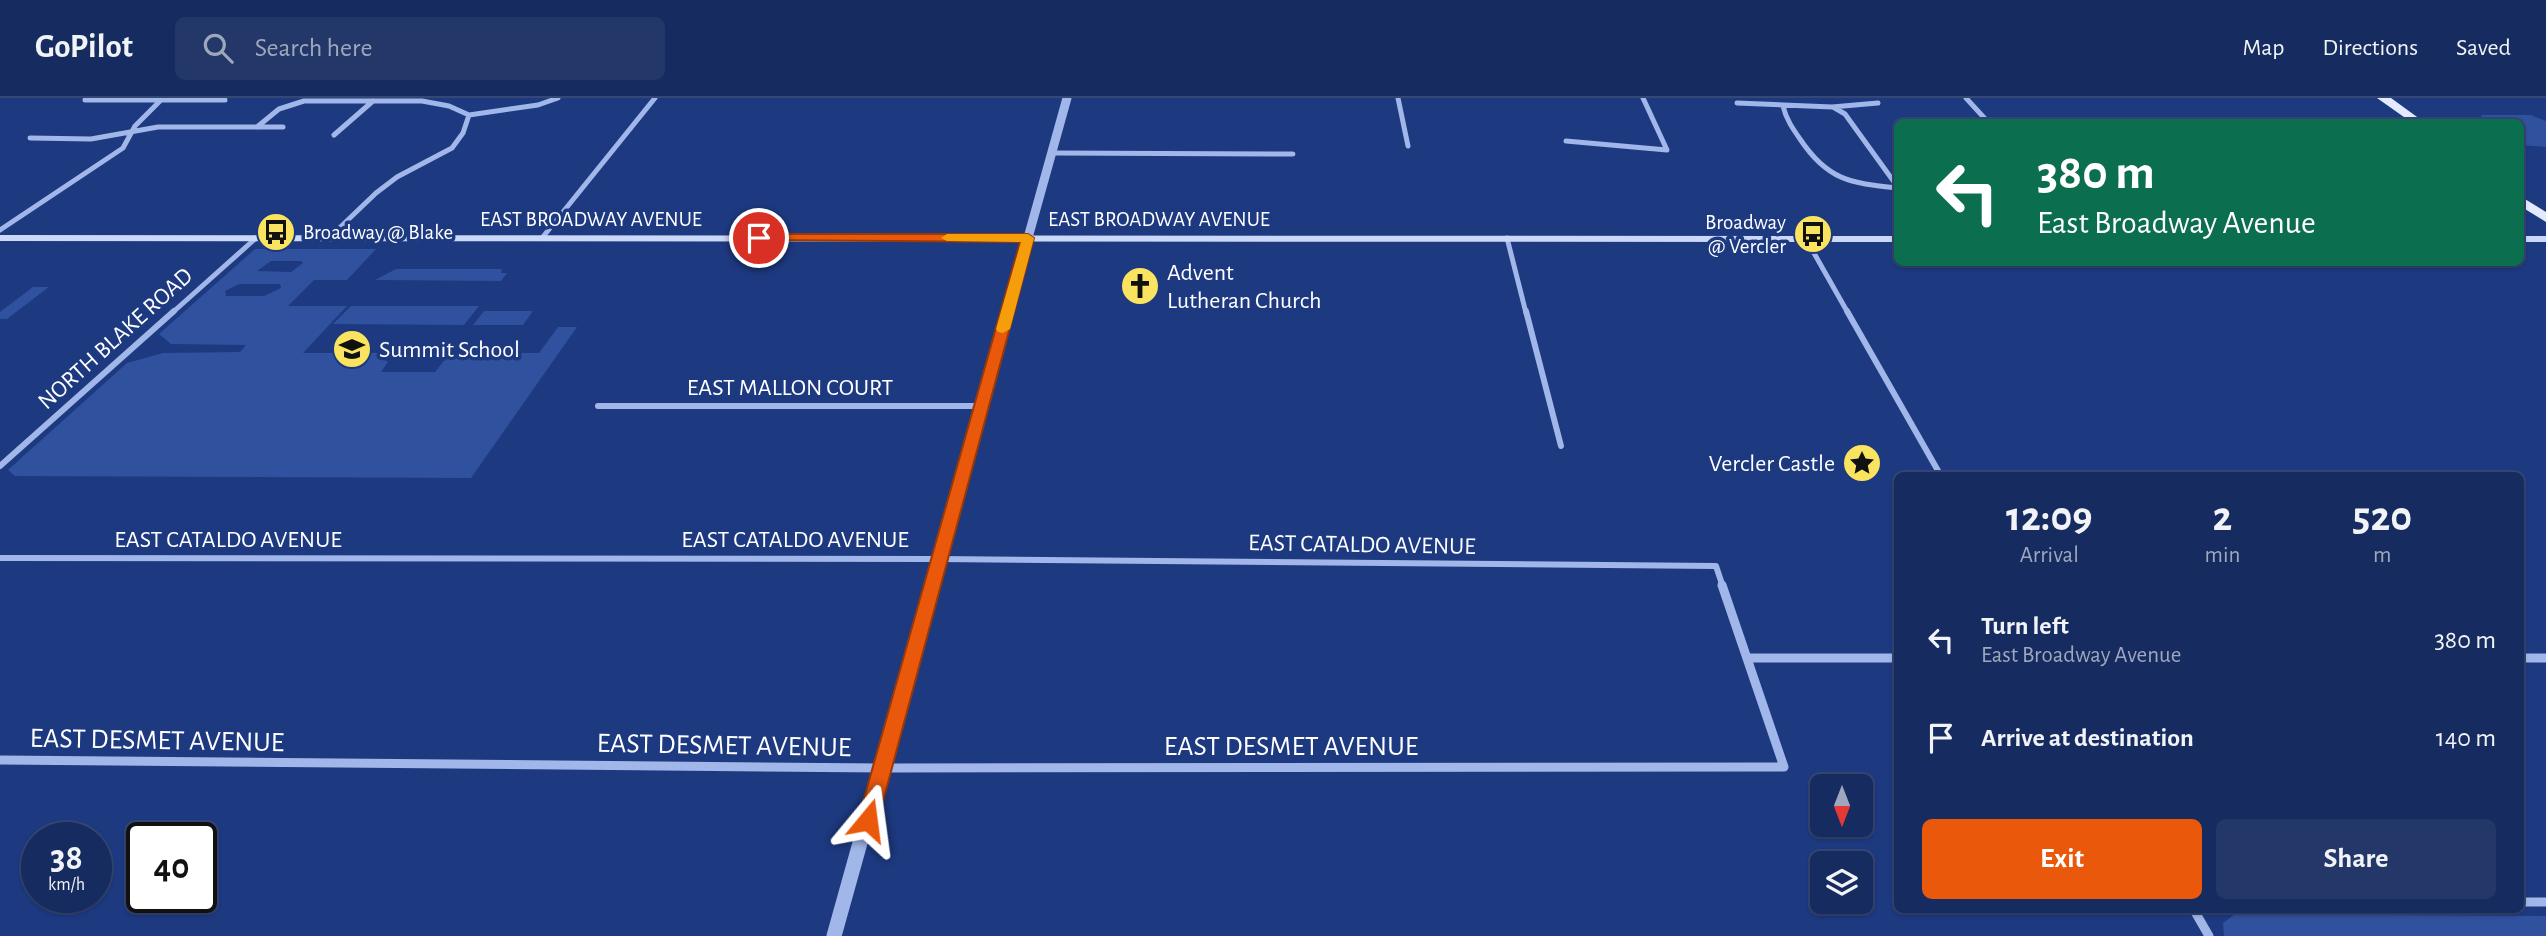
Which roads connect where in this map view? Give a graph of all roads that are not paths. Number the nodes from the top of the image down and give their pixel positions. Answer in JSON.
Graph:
{"nodes":[{"id":1,"x":558,"y":98,"type":"edge"},
{"id":2,"x":655,"y":98,"type":"edge"},
{"id":3,"x":1067,"y":98,"type":"edge"},
{"id":4,"x":1398,"y":98,"type":"edge"},
{"id":5,"x":1643,"y":98,"type":"edge"},
{"id":6,"x":1966,"y":98,"type":"edge"},
{"id":7,"x":2383,"y":98,"type":"edge"},
{"id":8,"x":85,"y":100,"type":"dead end"},
{"id":9,"x":161,"y":100,"type":"edge"},
{"id":10,"x":225,"y":100,"type":"edge"},
{"id":11,"x":373,"y":100,"type":"junction"},
{"id":12,"x":1737,"y":103,"type":"dead end"},
{"id":13,"x":1878,"y":103,"type":"dead end"},
{"id":14,"x":1783,"y":106,"type":"junction"},
{"id":15,"x":1832,"y":107,"type":"junction"},
{"id":16,"x":469,"y":115,"type":"junction"},
{"id":17,"x":1985,"y":119,"type":"edge"},
{"id":18,"x":2414,"y":119,"type":"edge"},
{"id":19,"x":257,"y":127,"type":"junction"},
{"id":20,"x":283,"y":127,"type":"dead end"},
{"id":21,"x":131,"y":132,"type":"junction"},
{"id":22,"x":334,"y":135,"type":"dead end"},
{"id":23,"x":30,"y":138,"type":"dead end"},
{"id":24,"x":1566,"y":141,"type":"dead end"},
{"id":25,"x":1408,"y":146,"type":"dead end"},
{"id":26,"x":1053,"y":153,"type":"junction"},
{"id":27,"x":1293,"y":154,"type":"dead end"},
{"id":28,"x":1894,"y":183,"type":"edge"},
{"id":29,"x":1894,"y":187,"type":"edge"},
{"id":30,"x":2524,"y":190,"type":"edge"},
{"id":31,"x":2524,"y":203,"type":"edge"},
{"id":32,"x":2546,"y":205,"type":"edge"},
{"id":33,"x":2546,"y":218,"type":"edge"},
{"id":34,"x":0,"y":230,"type":"edge"},
{"id":35,"x":0,"y":238,"type":"edge"},
{"id":36,"x":256,"y":238,"type":"junction"},
{"id":37,"x":329,"y":238,"type":"junction"},
{"id":38,"x":542,"y":238,"type":"junction"},
{"id":39,"x":1028,"y":238,"type":"junction"},
{"id":40,"x":1507,"y":239,"type":"junction"},
{"id":41,"x":1806,"y":239,"type":"junction"},
{"id":42,"x":1894,"y":239,"type":"edge"},
{"id":43,"x":2524,"y":239,"type":"edge"},
{"id":44,"x":2546,"y":239,"type":"edge"},
{"id":45,"x":598,"y":406,"type":"dead end"},
{"id":46,"x":982,"y":406,"type":"junction"},
{"id":47,"x":1561,"y":446,"type":"dead end"},
{"id":48,"x":0,"y":466,"type":"edge"},
{"id":49,"x":1939,"y":472,"type":"edge"},
{"id":50,"x":0,"y":558,"type":"edge"},
{"id":51,"x":938,"y":559,"type":"junction"},
{"id":52,"x":1894,"y":657,"type":"edge"},
{"id":53,"x":1747,"y":658,"type":"junction"},
{"id":54,"x":2524,"y":658,"type":"edge"},
{"id":55,"x":2546,"y":658,"type":"edge"},
{"id":56,"x":0,"y":760,"type":"edge"},
{"id":57,"x":883,"y":768,"type":"junction"},
{"id":58,"x":2524,"y":902,"type":"edge"},
{"id":59,"x":2546,"y":902,"type":"edge"},
{"id":60,"x":2196,"y":913,"type":"edge"},
{"id":61,"x":834,"y":936,"type":"edge"},
{"id":62,"x":2209,"y":936,"type":"edge"}],
"edges":[{"from":1,"to":16,"type":"street"},
{"from":2,"to":38,"type":"street"},
{"from":3,"to":26,"type":"street"},
{"from":4,"to":25,"type":"street"},
{"from":5,"to":24,"type":"street"},
{"from":6,"to":17,"type":"street"},
{"from":7,"to":18,"type":"main road"},
{"from":8,"to":9,"type":"street"},
{"from":9,"to":10,"type":"street"},
{"from":9,"to":21,"type":"street"},
{"from":11,"to":16,"type":"street"},
{"from":11,"to":19,"type":"street"},
{"from":11,"to":22,"type":"street"},
{"from":12,"to":14,"type":"street"},
{"from":13,"to":15,"type":"street"},
{"from":14,"to":15,"type":"street"},
{"from":14,"to":29,"type":"street"},
{"from":15,"to":28,"type":"street"},
{"from":16,"to":37,"type":"street"},
{"from":19,"to":20,"type":"street"},
{"from":19,"to":21,"type":"street"},
{"from":21,"to":23,"type":"street"},
{"from":21,"to":34,"type":"street"},
{"from":26,"to":27,"type":"street"},
{"from":26,"to":39,"type":"street"},
{"from":30,"to":32,"type":"main road"},
{"from":31,"to":33,"type":"main road"},
{"from":35,"to":36,"type":"main road","name":"EAST BROADWAY AVENUE"},
{"from":36,"to":37,"type":"main road","name":"EAST BROADWAY AVENUE"},
{"from":36,"to":48,"type":"street","name":"NORTH BLAKE ROAD"},
{"from":37,"to":38,"type":"main road","name":"EAST BROADWAY AVENUE"},
{"from":38,"to":39,"type":"main road","name":"EAST BROADWAY AVENUE"},
{"from":39,"to":40,"type":"main road","name":"EAST BROADWAY AVENUE"},
{"from":39,"to":46,"type":"street"},
{"from":40,"to":41,"type":"main road","name":"EAST BROADWAY AVENUE"},
{"from":40,"to":47,"type":"street"},
{"from":41,"to":42,"type":"main road","name":"EAST BROADWAY AVENUE"},
{"from":41,"to":49,"type":"street"},
{"from":43,"to":44,"type":"main road"},
{"from":45,"to":46,"type":"street","name":"EAST MALLON COURT"},
{"from":46,"to":51,"type":"street"},
{"from":50,"to":51,"type":"street","name":"EAST CATALDO AVENUE"},
{"from":51,"to":53,"type":"street","name":"EAST CATALDO AVENUE"},
{"from":51,"to":57,"type":"street"},
{"from":52,"to":53,"type":"street"},
{"from":53,"to":57,"type":"street","name":"EAST DESMET AVENUE"},
{"from":54,"to":55,"type":"street"},
{"from":56,"to":57,"type":"street","name":"EAST DESMET AVENUE"},
{"from":57,"to":61,"type":"street"},
{"from":58,"to":59,"type":"street"},
{"from":60,"to":62,"type":"street"}]}
